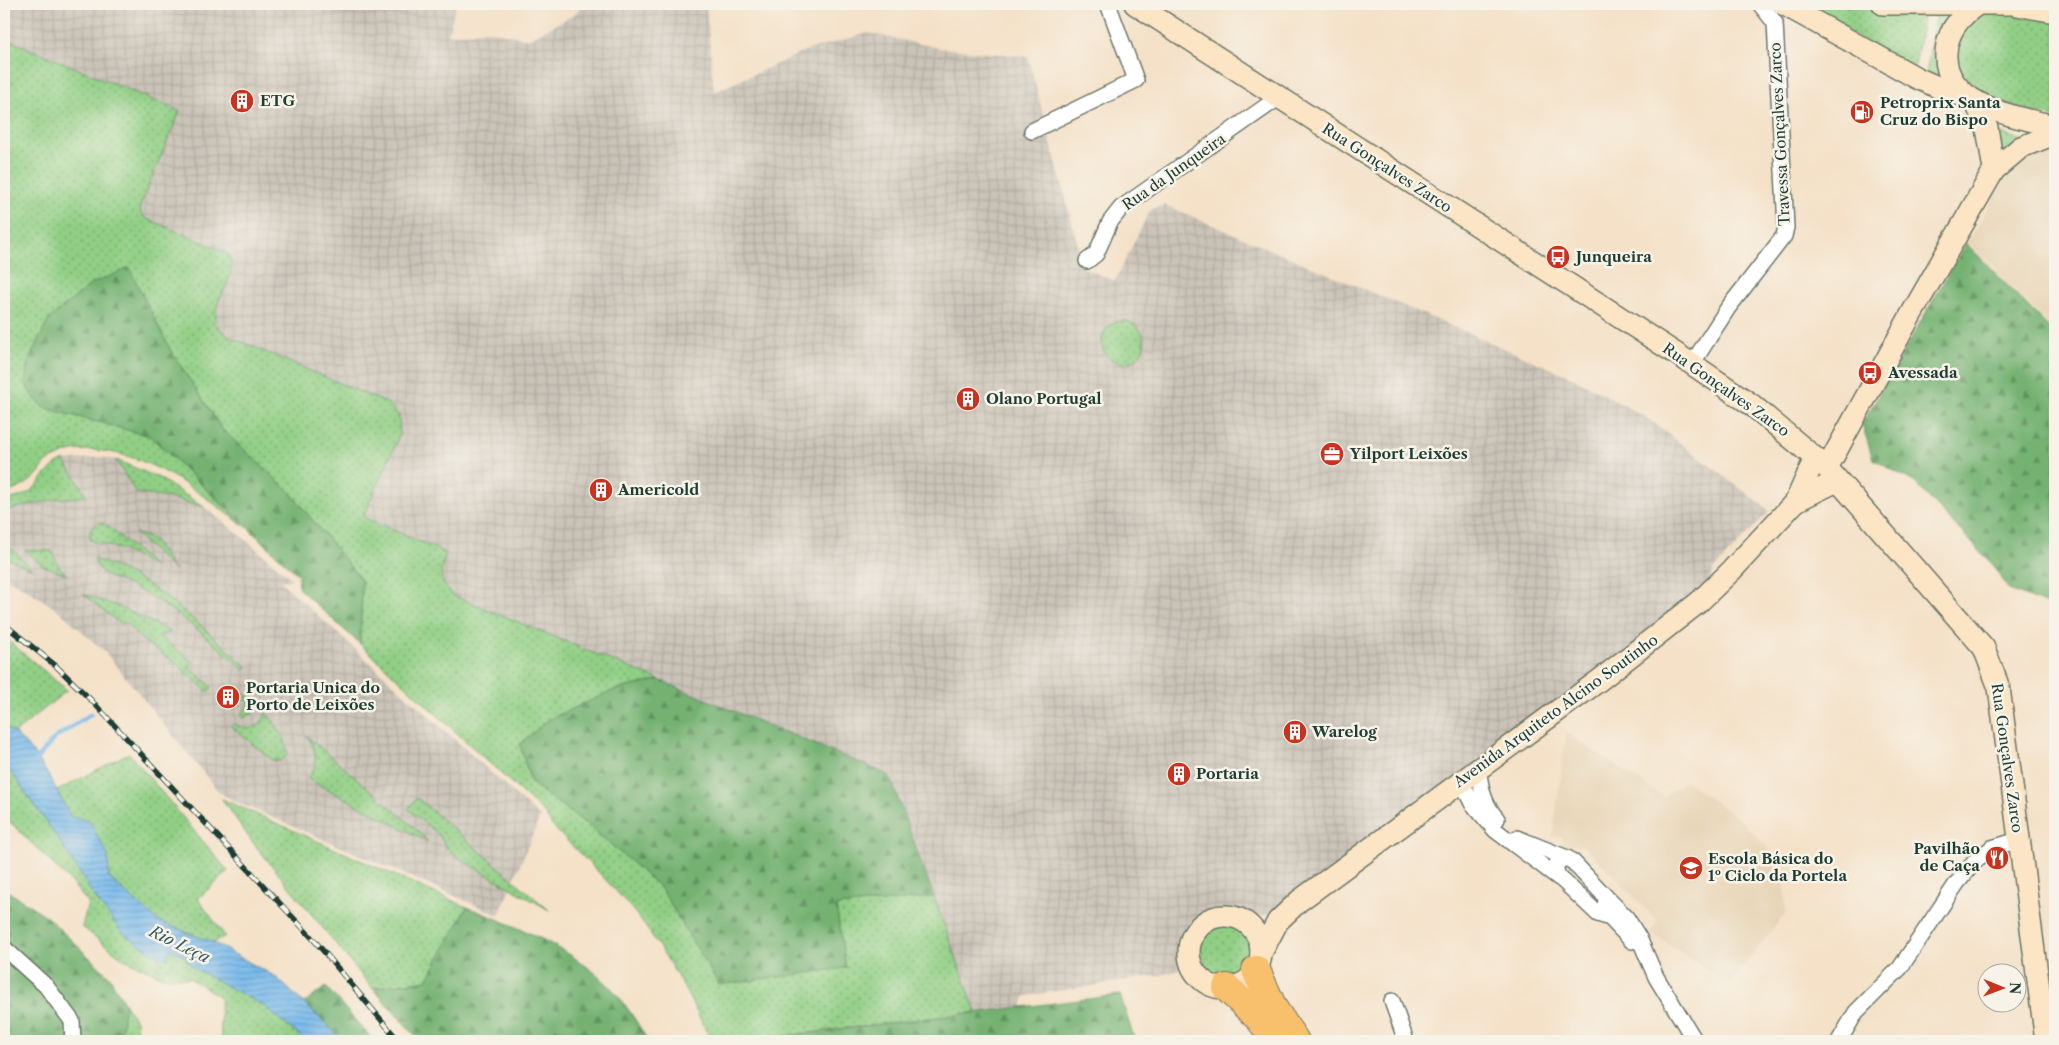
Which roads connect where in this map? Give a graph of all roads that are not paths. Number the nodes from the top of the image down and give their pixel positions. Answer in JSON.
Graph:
{"nodes":[{"id":1,"x":1108,"y":4,"type":"edge"},
{"id":2,"x":1135,"y":4,"type":"edge"},
{"id":3,"x":1760,"y":4,"type":"edge"},
{"id":4,"x":1782,"y":4,"type":"edge"},
{"id":5,"x":1883,"y":4,"type":"edge"},
{"id":6,"x":1978,"y":4,"type":"edge"},
{"id":7,"x":2055,"y":12,"type":"edge"},
{"id":8,"x":1806,"y":16,"type":"junction"},
{"id":9,"x":1775,"y":23,"type":"junction"},
{"id":10,"x":1278,"y":98,"type":"junction"},
{"id":11,"x":1971,"y":98,"type":"junction"},
{"id":12,"x":2055,"y":126,"type":"edge"},
{"id":13,"x":1032,"y":130,"type":"dead end"},
{"id":14,"x":2055,"y":134,"type":"edge"},
{"id":15,"x":1994,"y":170,"type":"junction"},
{"id":16,"x":1087,"y":261,"type":"dead end"},
{"id":17,"x":1692,"y":364,"type":"junction"},
{"id":18,"x":1826,"y":469,"type":"junction"},
{"id":19,"x":1796,"y":501,"type":"junction"},
{"id":20,"x":1478,"y":768,"type":"junction"},
{"id":21,"x":1461,"y":781,"type":"junction"},
{"id":22,"x":1433,"y":801,"type":"junction"},
{"id":23,"x":1472,"y":803,"type":"junction"},
{"id":24,"x":2019,"y":840,"type":"junction"},
{"id":25,"x":1567,"y":858,"type":"junction"},
{"id":26,"x":1565,"y":883,"type":"junction"},
{"id":27,"x":1605,"y":896,"type":"junction"},
{"id":28,"x":1299,"y":901,"type":"junction"},
{"id":29,"x":1598,"y":914,"type":"junction"},
{"id":30,"x":1239,"y":918,"type":"junction"},
{"id":31,"x":4,"y":948,"type":"edge"},
{"id":32,"x":1259,"y":962,"type":"junction"},
{"id":33,"x":1650,"y":964,"type":"junction"},
{"id":34,"x":1227,"y":988,"type":"junction"},
{"id":35,"x":1392,"y":1001,"type":"dead end"},
{"id":36,"x":73,"y":1041,"type":"edge"},
{"id":37,"x":1275,"y":1041,"type":"edge"},
{"id":38,"x":1295,"y":1041,"type":"edge"},
{"id":39,"x":1406,"y":1041,"type":"edge"},
{"id":40,"x":1695,"y":1041,"type":"edge"},
{"id":41,"x":1839,"y":1041,"type":"edge"},
{"id":42,"x":2046,"y":1041,"type":"edge"}],
"edges":[{"from":1,"to":13,"type":"street"},
{"from":2,"to":10,"type":"main road","name":"Rua Gonçalves Zarco"},
{"from":3,"to":9,"type":"street","name":"Travessa Gonçalves Zarco"},
{"from":4,"to":8,"type":"main road"},
{"from":5,"to":6,"type":"main road"},
{"from":6,"to":7,"type":"main road"},
{"from":6,"to":11,"type":"main road"},
{"from":8,"to":9,"type":"street","name":"Travessa Gonçalves Zarco"},
{"from":8,"to":11,"type":"main road"},
{"from":9,"to":17,"type":"street","name":"Travessa Gonçalves Zarco"},
{"from":10,"to":16,"type":"street","name":"Rua da Junqueira"},
{"from":10,"to":17,"type":"main road","name":"Rua Gonçalves Zarco"},
{"from":11,"to":12,"type":"main road"},
{"from":11,"to":15,"type":"main road"},
{"from":14,"to":15,"type":"main road","name":"Avenida Arquiteto Alcino Soutinho"},
{"from":15,"to":18,"type":"main road","name":"Avenida Arquiteto Alcino Soutinho"},
{"from":17,"to":18,"type":"main road","name":"Rua Gonçalves Zarco"},
{"from":18,"to":19,"type":"main road","name":"Avenida Arquiteto Alcino Soutinho"},
{"from":18,"to":19,"type":"main road","name":"Avenida Arquiteto Alcino Soutinho"},
{"from":18,"to":24,"type":"main road","name":"Rua Gonçalves Zarco"},
{"from":19,"to":20,"type":"main road","name":"Avenida Arquiteto Alcino Soutinho"},
{"from":20,"to":21,"type":"main road","name":"Avenida Arquiteto Alcino Soutinho"},
{"from":20,"to":25,"type":"street"},
{"from":21,"to":22,"type":"main road","name":"Avenida Arquiteto Alcino Soutinho"},
{"from":21,"to":23,"type":"street"},
{"from":22,"to":23,"type":"street"},
{"from":22,"to":28,"type":"main road","name":"Avenida Arquiteto Alcino Soutinho"},
{"from":23,"to":26,"type":"street"},
{"from":24,"to":41,"type":"street"},
{"from":24,"to":42,"type":"main road","name":"Rua Gonçalves Zarco"},
{"from":25,"to":26,"type":"street"},
{"from":25,"to":27,"type":"street"},
{"from":26,"to":29,"type":"street"},
{"from":27,"to":29,"type":"street"},
{"from":27,"to":33,"type":"street"},
{"from":28,"to":30,"type":"main road","name":"Avenida Arquiteto Alcino Soutinho"},
{"from":28,"to":32,"type":"main road","name":"Avenida Arquiteto Alcino Soutinho"},
{"from":29,"to":33,"type":"street"},
{"from":30,"to":32,"type":"main road"},
{"from":30,"to":34,"type":"main road"},
{"from":31,"to":36,"type":"street"},
{"from":32,"to":34,"type":"main road"},
{"from":32,"to":38,"type":"highway"},
{"from":33,"to":40,"type":"street"},
{"from":34,"to":37,"type":"highway"},
{"from":35,"to":39,"type":"street"}]}
